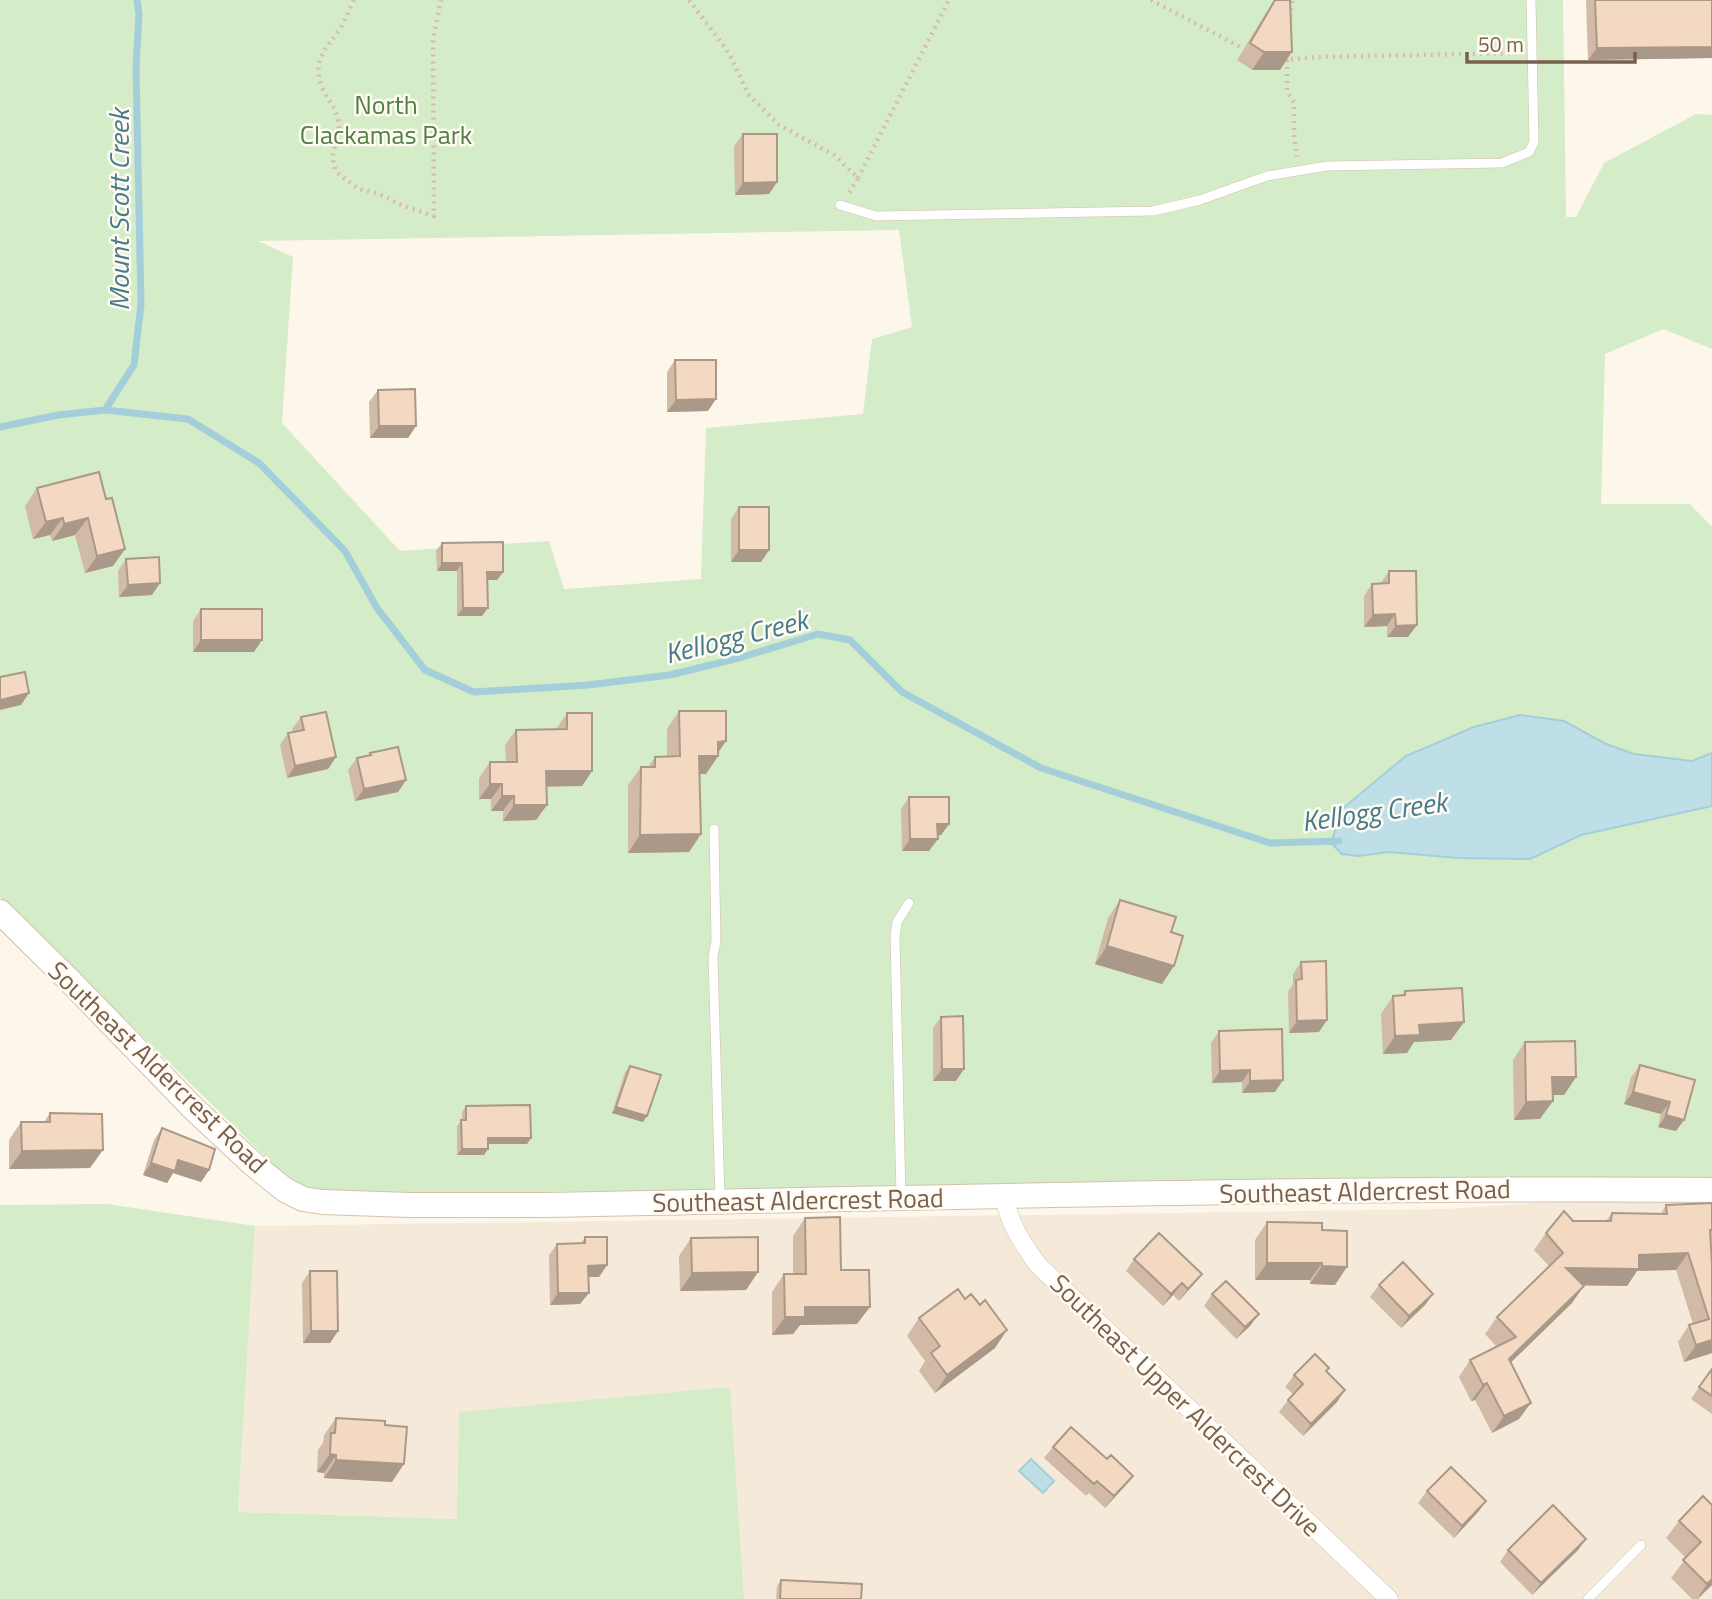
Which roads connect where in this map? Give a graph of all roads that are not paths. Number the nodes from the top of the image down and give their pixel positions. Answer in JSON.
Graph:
{"nodes":[{"id":1,"x":1531,"y":0,"type":"edge"},
{"id":2,"x":840,"y":205,"type":"road end"},
{"id":3,"x":714,"y":829,"type":"dead end"},
{"id":4,"x":909,"y":903,"type":"dead end"},
{"id":5,"x":0,"y":912,"type":"edge"},
{"id":6,"x":1712,"y":1191,"type":"edge"},
{"id":7,"x":1004,"y":1196,"type":"junction"},
{"id":8,"x":901,"y":1198,"type":"junction"},
{"id":9,"x":720,"y":1201,"type":"junction"},
{"id":10,"x":1641,"y":1545,"type":"dead end"},
{"id":11,"x":1389,"y":1599,"type":"edge"},
{"id":12,"x":1588,"y":1599,"type":"edge"}],
"edges":[{"from":1,"to":2,"type":"lane"},
{"from":3,"to":9,"type":"lane"},
{"from":4,"to":8,"type":"lane"},
{"from":5,"to":9,"type":"street","name":"Southeast Aldercrest Road"},
{"from":6,"to":7,"type":"street","name":"Southeast Aldercrest Road"},
{"from":7,"to":8,"type":"street","name":"Southeast Aldercrest Road"},
{"from":7,"to":11,"type":"street","name":"Southeast Upper Aldercrest Drive"},
{"from":8,"to":9,"type":"street","name":"Southeast Aldercrest Road"},
{"from":10,"to":12,"type":"lane"}]}
